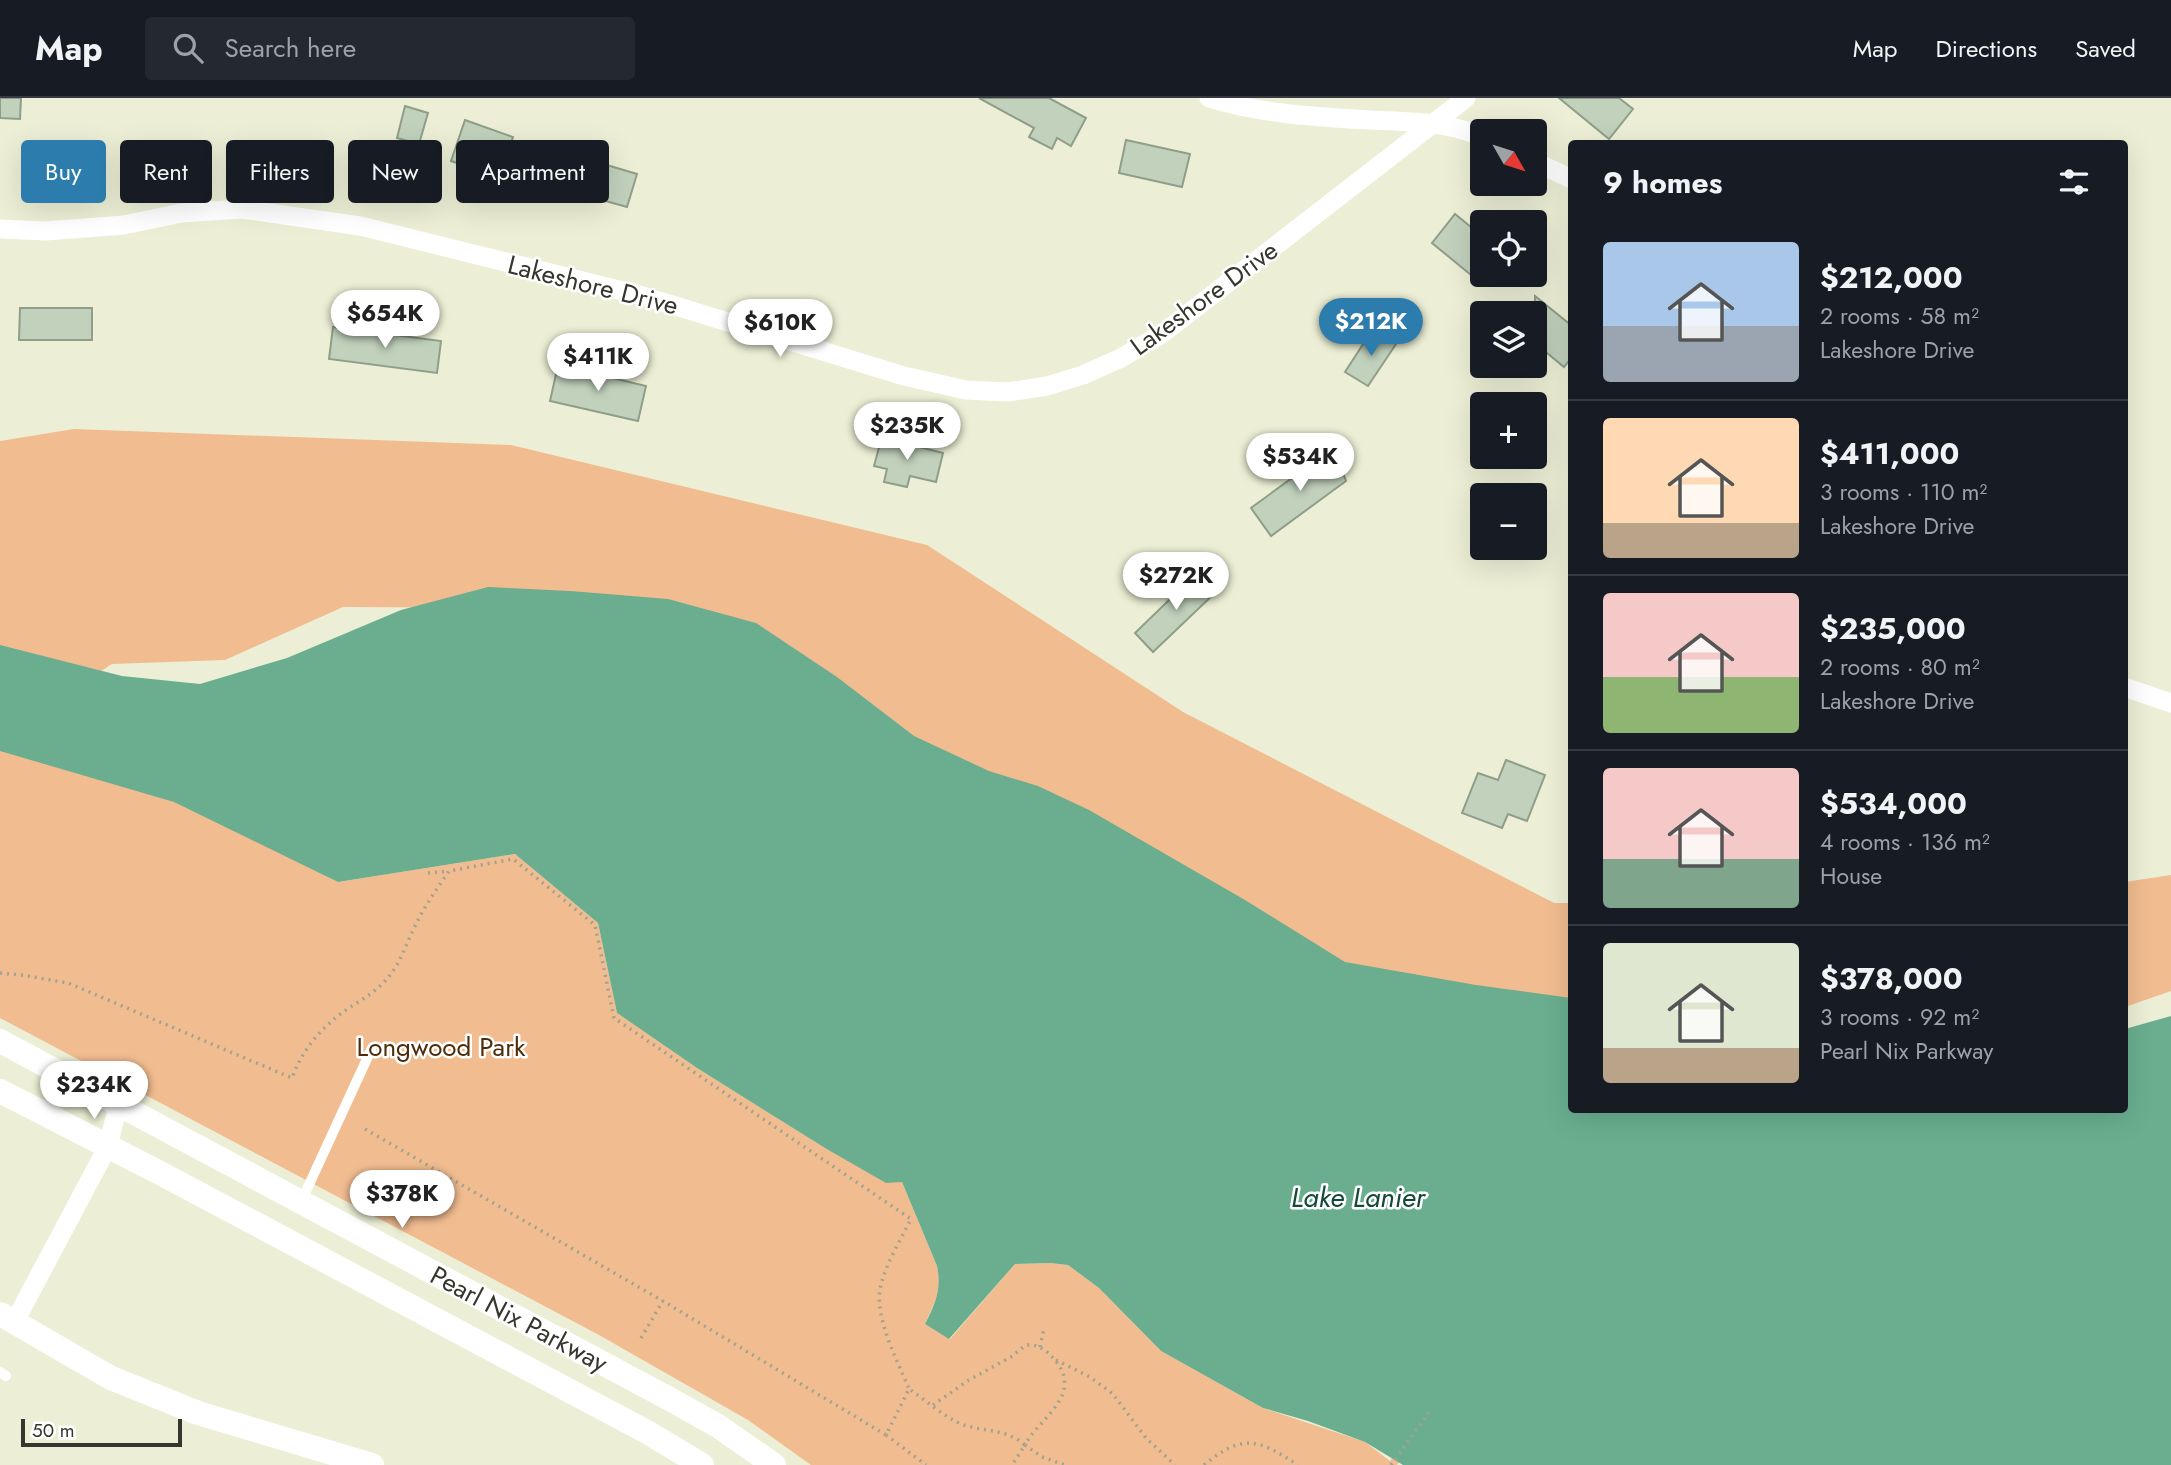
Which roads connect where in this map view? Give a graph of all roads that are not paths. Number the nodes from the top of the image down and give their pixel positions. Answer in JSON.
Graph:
{"nodes":[{"id":1,"x":1209,"y":98,"type":"edge"},
{"id":2,"x":1466,"y":98,"type":"edge"},
{"id":3,"x":1433,"y":123,"type":"junction"},
{"id":4,"x":1470,"y":131,"type":"edge"},
{"id":5,"x":1547,"y":168,"type":"edge"},
{"id":6,"x":1568,"y":177,"type":"edge"},
{"id":7,"x":0,"y":229,"type":"edge"},
{"id":8,"x":2128,"y":688,"type":"edge"},
{"id":9,"x":2171,"y":703,"type":"edge"},
{"id":10,"x":0,"y":1041,"type":"edge"},
{"id":11,"x":371,"y":1051,"type":"dead end"},
{"id":12,"x":0,"y":1091,"type":"edge"},
{"id":13,"x":118,"y":1106,"type":"junction"},
{"id":14,"x":108,"y":1146,"type":"junction"},
{"id":15,"x":301,"y":1202,"type":"junction"},
{"id":16,"x":7,"y":1319,"type":"edge"},
{"id":17,"x":372,"y":1465,"type":"edge"},
{"id":18,"x":702,"y":1465,"type":"edge"},
{"id":19,"x":774,"y":1465,"type":"edge"}],
"edges":[{"from":1,"to":3,"type":"street"},
{"from":2,"to":3,"type":"street","name":"Lakeshore Drive"},
{"from":3,"to":4,"type":"street"},
{"from":3,"to":7,"type":"street","name":"Lakeshore Drive"},
{"from":5,"to":6,"type":"street"},
{"from":8,"to":9,"type":"street"},
{"from":10,"to":13,"type":"street","name":"Pearl Nix Parkway"},
{"from":11,"to":15,"type":"lane"},
{"from":12,"to":14,"type":"street","name":"Pearl Nix Parkway"},
{"from":13,"to":14,"type":"street"},
{"from":13,"to":15,"type":"street","name":"Pearl Nix Parkway"},
{"from":14,"to":16,"type":"street"},
{"from":14,"to":18,"type":"street","name":"Pearl Nix Parkway"},
{"from":15,"to":19,"type":"street","name":"Pearl Nix Parkway"},
{"from":16,"to":17,"type":"street"}]}
